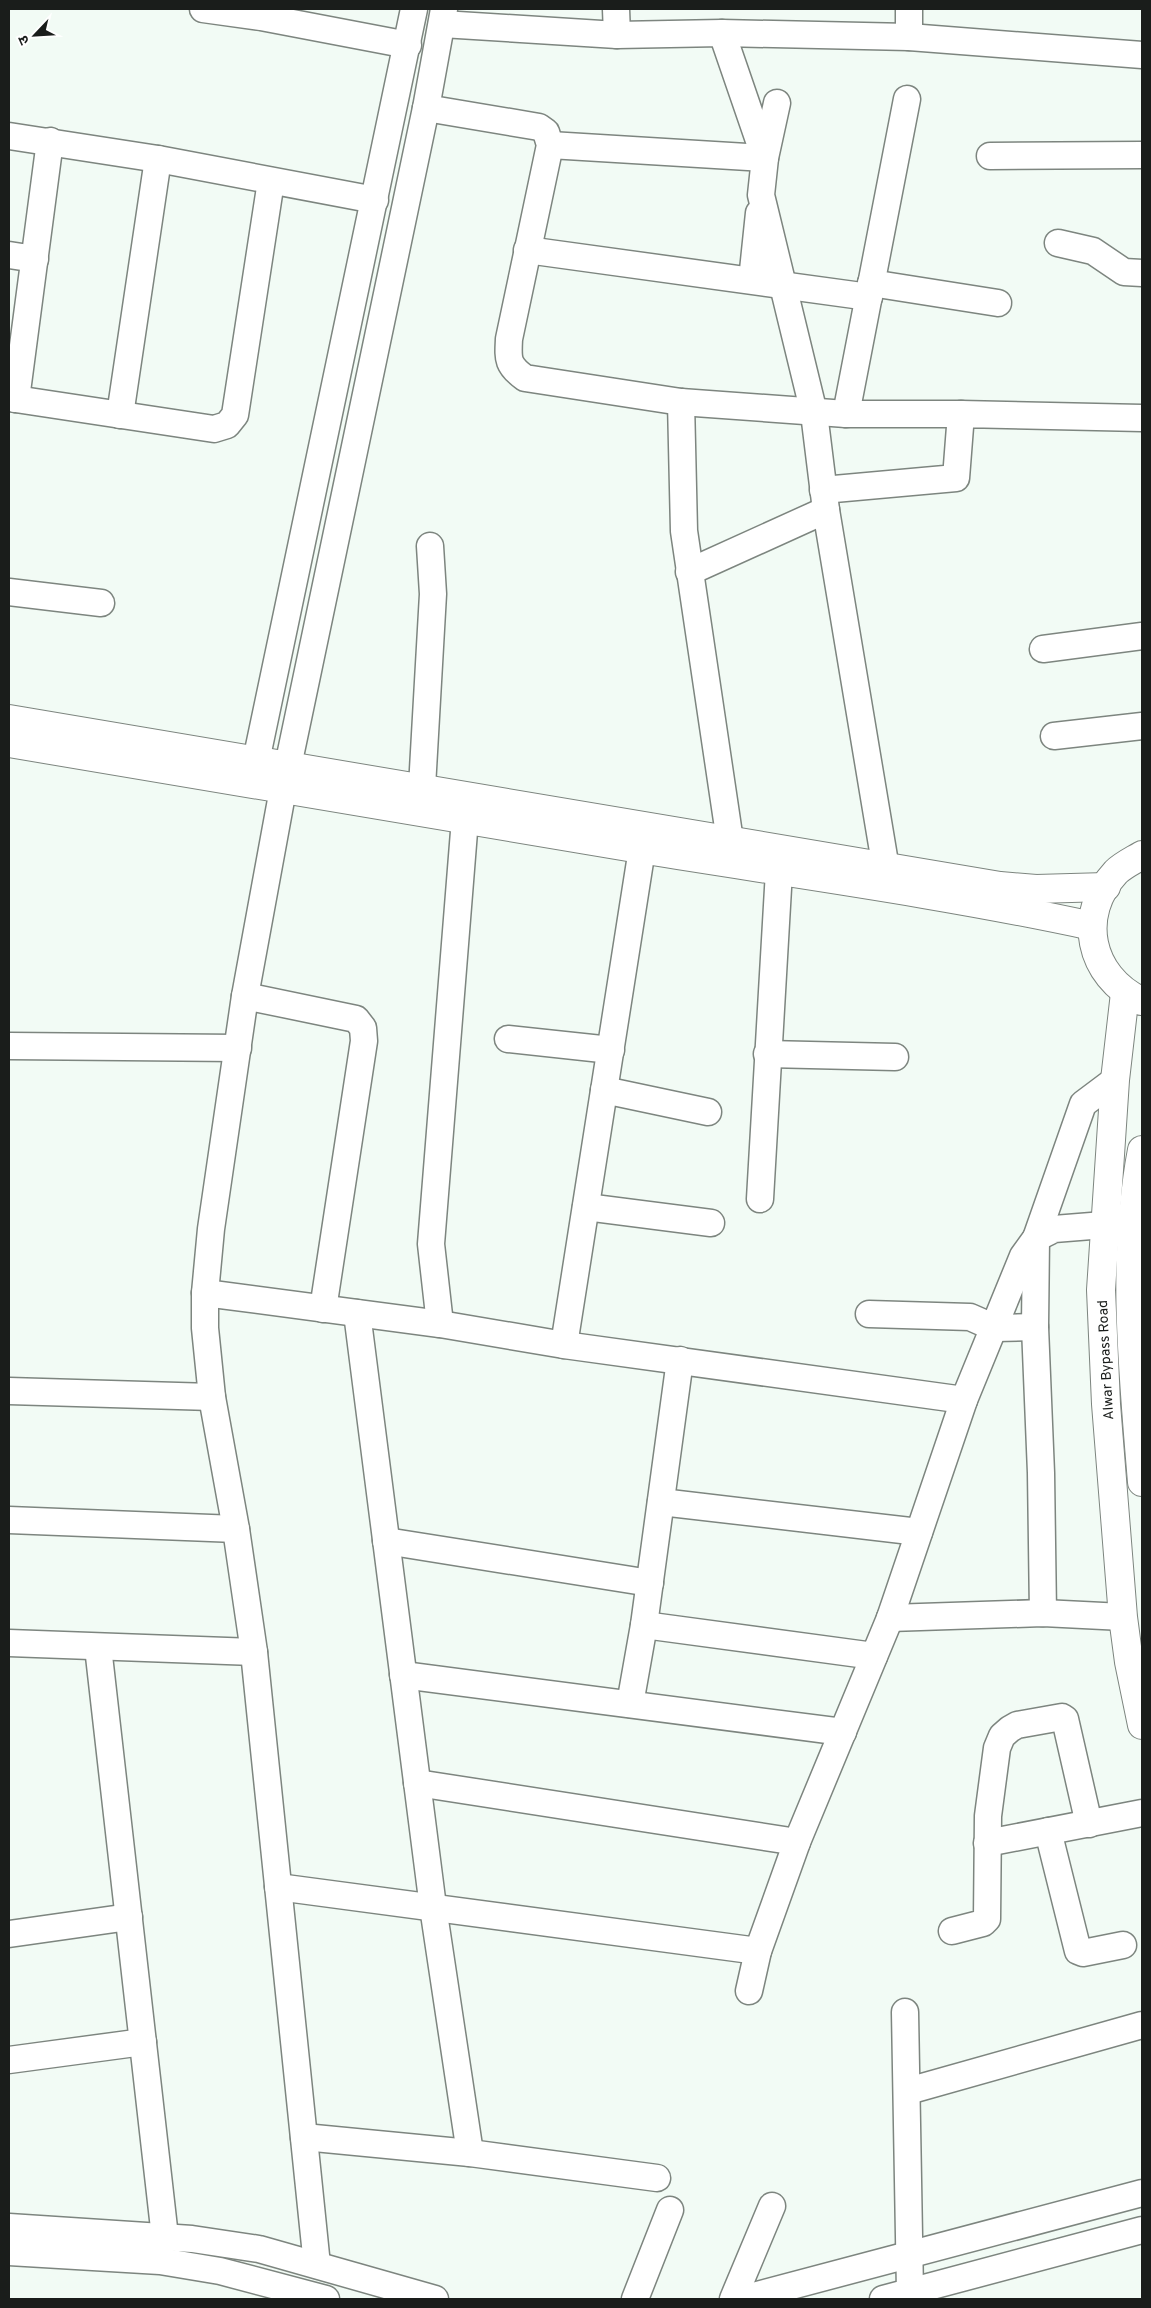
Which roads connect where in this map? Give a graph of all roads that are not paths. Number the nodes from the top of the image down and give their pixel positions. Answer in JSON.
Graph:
{"nodes":[{"id":1,"x":202,"y":9,"type":"edge"},
{"id":2,"x":414,"y":9,"type":"edge"},
{"id":3,"x":616,"y":9,"type":"edge"},
{"id":4,"x":909,"y":9,"type":"edge"},
{"id":5,"x":262,"y":13,"type":"edge"},
{"id":6,"x":443,"y":16,"type":"edge"},
{"id":7,"x":722,"y":33,"type":"junction"},
{"id":8,"x":617,"y":35,"type":"junction"},
{"id":9,"x":909,"y":37,"type":"junction"},
{"id":10,"x":408,"y":45,"type":"junction"},
{"id":11,"x":1142,"y":55,"type":"edge"},
{"id":12,"x":907,"y":99,"type":"dead end"},
{"id":13,"x":777,"y":103,"type":"dead end"},
{"id":14,"x":426,"y":108,"type":"junction"},
{"id":15,"x":9,"y":136,"type":"edge"},
{"id":16,"x":50,"y":142,"type":"junction"},
{"id":17,"x":550,"y":145,"type":"junction"},
{"id":18,"x":1142,"y":155,"type":"edge"},
{"id":19,"x":990,"y":156,"type":"dead end"},
{"id":20,"x":158,"y":158,"type":"junction"},
{"id":21,"x":764,"y":158,"type":"junction"},
{"id":22,"x":271,"y":181,"type":"junction"},
{"id":23,"x":761,"y":195,"type":"junction"},
{"id":24,"x":375,"y":200,"type":"junction"},
{"id":25,"x":1058,"y":244,"type":"dead end"},
{"id":26,"x":527,"y":250,"type":"junction"},
{"id":27,"x":9,"y":255,"type":"edge"},
{"id":28,"x":35,"y":259,"type":"junction"},
{"id":29,"x":1142,"y":273,"type":"edge"},
{"id":30,"x":752,"y":280,"type":"junction"},
{"id":31,"x":783,"y":284,"type":"junction"},
{"id":32,"x":870,"y":290,"type":"junction"},
{"id":33,"x":998,"y":303,"type":"dead end"},
{"id":34,"x":12,"y":398,"type":"edge"},
{"id":35,"x":681,"y":402,"type":"junction"},
{"id":36,"x":814,"y":413,"type":"junction"},
{"id":37,"x":846,"y":414,"type":"junction"},
{"id":38,"x":961,"y":414,"type":"junction"},
{"id":39,"x":120,"y":415,"type":"junction"},
{"id":40,"x":1142,"y":418,"type":"edge"},
{"id":41,"x":824,"y":500,"type":"junction"},
{"id":42,"x":430,"y":546,"type":"dead end"},
{"id":43,"x":689,"y":572,"type":"junction"},
{"id":44,"x":9,"y":592,"type":"edge"},
{"id":45,"x":101,"y":604,"type":"dead end"},
{"id":46,"x":1142,"y":636,"type":"edge"},
{"id":47,"x":1043,"y":649,"type":"dead end"},
{"id":48,"x":9,"y":719,"type":"edge"},
{"id":49,"x":1142,"y":726,"type":"edge"},
{"id":50,"x":1054,"y":736,"type":"dead end"},
{"id":51,"x":9,"y":743,"type":"edge"},
{"id":52,"x":256,"y":761,"type":"junction"},
{"id":53,"x":285,"y":778,"type":"junction"},
{"id":54,"x":422,"y":787,"type":"junction"},
{"id":55,"x":465,"y":819,"type":"junction"},
{"id":56,"x":730,"y":841,"type":"junction"},
{"id":57,"x":642,"y":849,"type":"junction"},
{"id":58,"x":1142,"y":855,"type":"edge"},
{"id":59,"x":886,"y":868,"type":"junction"},
{"id":60,"x":779,"y":871,"type":"junction"},
{"id":61,"x":1106,"y":887,"type":"junction"},
{"id":62,"x":1092,"y":926,"type":"junction"},
{"id":63,"x":245,"y":996,"type":"junction"},
{"id":64,"x":1134,"y":998,"type":"edge"},
{"id":65,"x":508,"y":1039,"type":"dead end"},
{"id":66,"x":9,"y":1046,"type":"edge"},
{"id":67,"x":238,"y":1048,"type":"junction"},
{"id":68,"x":611,"y":1050,"type":"junction"},
{"id":69,"x":768,"y":1054,"type":"junction"},
{"id":70,"x":896,"y":1057,"type":"dead end"},
{"id":71,"x":1115,"y":1080,"type":"junction"},
{"id":72,"x":604,"y":1090,"type":"junction"},
{"id":73,"x":708,"y":1112,"type":"dead end"},
{"id":74,"x":1142,"y":1150,"type":"edge"},
{"id":75,"x":760,"y":1199,"type":"dead end"},
{"id":76,"x":586,"y":1208,"type":"junction"},
{"id":77,"x":711,"y":1223,"type":"dead end"},
{"id":78,"x":1104,"y":1225,"type":"junction"},
{"id":79,"x":1036,"y":1238,"type":"junction"},
{"id":80,"x":205,"y":1293,"type":"junction"},
{"id":81,"x":323,"y":1309,"type":"junction"},
{"id":82,"x":357,"y":1313,"type":"junction"},
{"id":83,"x":868,"y":1314,"type":"dead end"},
{"id":84,"x":440,"y":1324,"type":"junction"},
{"id":85,"x":1035,"y":1327,"type":"junction"},
{"id":86,"x":995,"y":1328,"type":"junction"},
{"id":87,"x":564,"y":1345,"type":"junction"},
{"id":88,"x":680,"y":1360,"type":"junction"},
{"id":89,"x":9,"y":1391,"type":"edge"},
{"id":90,"x":212,"y":1398,"type":"junction"},
{"id":91,"x":964,"y":1400,"type":"junction"},
{"id":92,"x":1142,"y":1482,"type":"edge"},
{"id":93,"x":661,"y":1502,"type":"junction"},
{"id":94,"x":9,"y":1520,"type":"edge"},
{"id":95,"x":236,"y":1529,"type":"junction"},
{"id":96,"x":919,"y":1532,"type":"junction"},
{"id":97,"x":386,"y":1541,"type":"junction"},
{"id":98,"x":650,"y":1583,"type":"junction"},
{"id":99,"x":1043,"y":1614,"type":"junction"},
{"id":100,"x":1123,"y":1617,"type":"junction"},
{"id":101,"x":890,"y":1618,"type":"junction"},
{"id":102,"x":644,"y":1625,"type":"junction"},
{"id":103,"x":9,"y":1643,"type":"edge"},
{"id":104,"x":98,"y":1647,"type":"junction"},
{"id":105,"x":254,"y":1652,"type":"junction"},
{"id":106,"x":874,"y":1656,"type":"junction"},
{"id":107,"x":403,"y":1675,"type":"junction"},
{"id":108,"x":630,"y":1704,"type":"junction"},
{"id":109,"x":1142,"y":1725,"type":"edge"},
{"id":110,"x":843,"y":1732,"type":"junction"},
{"id":111,"x":417,"y":1783,"type":"junction"},
{"id":112,"x":1142,"y":1813,"type":"edge"},
{"id":113,"x":1089,"y":1824,"type":"junction"},
{"id":114,"x":1048,"y":1831,"type":"junction"},
{"id":115,"x":797,"y":1842,"type":"junction"},
{"id":116,"x":987,"y":1843,"type":"junction"},
{"id":117,"x":278,"y":1888,"type":"junction"},
{"id":118,"x":433,"y":1907,"type":"junction"},
{"id":119,"x":129,"y":1918,"type":"junction"},
{"id":120,"x":952,"y":1931,"type":"dead end"},
{"id":121,"x":9,"y":1934,"type":"edge"},
{"id":122,"x":1123,"y":1946,"type":"dead end"},
{"id":123,"x":758,"y":1951,"type":"junction"},
{"id":124,"x":749,"y":1991,"type":"dead end"},
{"id":125,"x":905,"y":2012,"type":"dead end"},
{"id":126,"x":1142,"y":2025,"type":"edge"},
{"id":127,"x":143,"y":2042,"type":"junction"},
{"id":128,"x":9,"y":2060,"type":"edge"},
{"id":129,"x":908,"y":2091,"type":"junction"},
{"id":130,"x":304,"y":2137,"type":"junction"},
{"id":131,"x":470,"y":2153,"type":"junction"},
{"id":132,"x":657,"y":2178,"type":"dead end"},
{"id":133,"x":1142,"y":2193,"type":"edge"},
{"id":134,"x":772,"y":2206,"type":"dead end"},
{"id":135,"x":670,"y":2210,"type":"dead end"},
{"id":136,"x":9,"y":2227,"type":"edge"},
{"id":137,"x":1142,"y":2230,"type":"edge"},
{"id":138,"x":165,"y":2237,"type":"junction"},
{"id":139,"x":9,"y":2252,"type":"edge"},
{"id":140,"x":909,"y":2256,"type":"junction"},
{"id":141,"x":317,"y":2264,"type":"junction"},
{"id":142,"x":910,"y":2292,"type":"junction"},
{"id":143,"x":326,"y":2299,"type":"edge"},
{"id":144,"x":435,"y":2299,"type":"edge"},
{"id":145,"x":635,"y":2299,"type":"edge"},
{"id":146,"x":733,"y":2299,"type":"edge"},
{"id":147,"x":742,"y":2299,"type":"edge"},
{"id":148,"x":883,"y":2299,"type":"edge"}],
"edges":[{"from":1,"to":5,"type":"street"},
{"from":2,"to":10,"type":"street"},
{"from":3,"to":8,"type":"street"},
{"from":4,"to":9,"type":"street"},
{"from":5,"to":10,"type":"street"},
{"from":6,"to":8,"type":"street"},
{"from":6,"to":14,"type":"street"},
{"from":7,"to":8,"type":"street"},
{"from":7,"to":9,"type":"street"},
{"from":7,"to":21,"type":"street"},
{"from":9,"to":11,"type":"street"},
{"from":10,"to":24,"type":"street"},
{"from":12,"to":32,"type":"street"},
{"from":13,"to":21,"type":"street"},
{"from":14,"to":17,"type":"street"},
{"from":14,"to":53,"type":"street"},
{"from":15,"to":16,"type":"street"},
{"from":16,"to":20,"type":"street"},
{"from":16,"to":28,"type":"street"},
{"from":17,"to":21,"type":"street"},
{"from":17,"to":26,"type":"street"},
{"from":18,"to":19,"type":"street"},
{"from":20,"to":22,"type":"street"},
{"from":20,"to":39,"type":"street"},
{"from":21,"to":23,"type":"street"},
{"from":22,"to":24,"type":"street"},
{"from":22,"to":39,"type":"street"},
{"from":23,"to":30,"type":"street"},
{"from":23,"to":31,"type":"street"},
{"from":24,"to":52,"type":"street"},
{"from":25,"to":29,"type":"street"},
{"from":26,"to":30,"type":"street"},
{"from":26,"to":35,"type":"street"},
{"from":27,"to":28,"type":"street"},
{"from":28,"to":34,"type":"street"},
{"from":30,"to":31,"type":"street"},
{"from":31,"to":32,"type":"street"},
{"from":31,"to":36,"type":"street"},
{"from":32,"to":33,"type":"street"},
{"from":32,"to":37,"type":"street"},
{"from":34,"to":39,"type":"street"},
{"from":35,"to":36,"type":"street"},
{"from":35,"to":43,"type":"street"},
{"from":36,"to":37,"type":"street"},
{"from":36,"to":41,"type":"street"},
{"from":37,"to":38,"type":"street"},
{"from":38,"to":40,"type":"street"},
{"from":38,"to":41,"type":"street"},
{"from":41,"to":43,"type":"street"},
{"from":41,"to":59,"type":"street"},
{"from":42,"to":54,"type":"street"},
{"from":43,"to":56,"type":"street"},
{"from":44,"to":45,"type":"street"},
{"from":46,"to":47,"type":"street"},
{"from":48,"to":52,"type":"main road"},
{"from":49,"to":50,"type":"street"},
{"from":51,"to":53,"type":"main road"},
{"from":52,"to":53,"type":"main road"},
{"from":53,"to":54,"type":"main road"},
{"from":53,"to":55,"type":"main road"},
{"from":53,"to":63,"type":"street"},
{"from":54,"to":56,"type":"main road"},
{"from":55,"to":57,"type":"main road"},
{"from":55,"to":84,"type":"street"},
{"from":56,"to":59,"type":"main road"},
{"from":57,"to":60,"type":"main road"},
{"from":57,"to":68,"type":"street"},
{"from":58,"to":61,"type":"main road"},
{"from":59,"to":61,"type":"main road"},
{"from":60,"to":62,"type":"main road"},
{"from":60,"to":69,"type":"street"},
{"from":61,"to":62,"type":"main road"},
{"from":62,"to":64,"type":"main road"},
{"from":63,"to":67,"type":"street"},
{"from":63,"to":81,"type":"street"},
{"from":64,"to":71,"type":"main road","name":"Alwar Bypass Road"},
{"from":65,"to":68,"type":"street"},
{"from":66,"to":67,"type":"street"},
{"from":67,"to":80,"type":"street"},
{"from":68,"to":72,"type":"street"},
{"from":69,"to":70,"type":"street"},
{"from":69,"to":75,"type":"street"},
{"from":71,"to":78,"type":"main road","name":"Alwar Bypass Road"},
{"from":71,"to":79,"type":"street"},
{"from":72,"to":73,"type":"street"},
{"from":72,"to":76,"type":"street"},
{"from":74,"to":92,"type":"main road","name":"Alwar Bypass Road"},
{"from":76,"to":77,"type":"street"},
{"from":76,"to":87,"type":"street"},
{"from":78,"to":79,"type":"street"},
{"from":78,"to":100,"type":"main road","name":"Alwar Bypass Road"},
{"from":79,"to":85,"type":"street"},
{"from":79,"to":86,"type":"street"},
{"from":80,"to":81,"type":"street"},
{"from":80,"to":90,"type":"street"},
{"from":81,"to":82,"type":"street"},
{"from":82,"to":84,"type":"street"},
{"from":82,"to":97,"type":"street"},
{"from":83,"to":86,"type":"street"},
{"from":84,"to":87,"type":"street"},
{"from":85,"to":86,"type":"street"},
{"from":85,"to":99,"type":"street"},
{"from":86,"to":91,"type":"street"},
{"from":87,"to":88,"type":"street"},
{"from":88,"to":91,"type":"street"},
{"from":88,"to":93,"type":"street"},
{"from":89,"to":90,"type":"street"},
{"from":90,"to":95,"type":"street"},
{"from":91,"to":96,"type":"street"},
{"from":93,"to":96,"type":"street"},
{"from":93,"to":98,"type":"street"},
{"from":94,"to":95,"type":"street"},
{"from":95,"to":105,"type":"street"},
{"from":96,"to":101,"type":"street"},
{"from":97,"to":98,"type":"street"},
{"from":97,"to":107,"type":"street"},
{"from":98,"to":102,"type":"street"},
{"from":99,"to":100,"type":"street"},
{"from":99,"to":101,"type":"street"},
{"from":100,"to":109,"type":"main road","name":"Alwar Bypass Road"},
{"from":101,"to":106,"type":"street"},
{"from":102,"to":106,"type":"street"},
{"from":102,"to":108,"type":"street"},
{"from":103,"to":104,"type":"street"},
{"from":104,"to":105,"type":"street"},
{"from":104,"to":119,"type":"street"},
{"from":105,"to":117,"type":"street"},
{"from":106,"to":110,"type":"street"},
{"from":107,"to":108,"type":"street"},
{"from":107,"to":111,"type":"street"},
{"from":108,"to":110,"type":"street"},
{"from":110,"to":115,"type":"street"},
{"from":111,"to":115,"type":"street"},
{"from":111,"to":118,"type":"street"},
{"from":112,"to":113,"type":"street"},
{"from":113,"to":114,"type":"street"},
{"from":113,"to":116,"type":"street"},
{"from":114,"to":116,"type":"street"},
{"from":114,"to":122,"type":"street"},
{"from":115,"to":123,"type":"street"},
{"from":116,"to":120,"type":"street"},
{"from":117,"to":118,"type":"street"},
{"from":117,"to":130,"type":"street"},
{"from":118,"to":123,"type":"street"},
{"from":118,"to":131,"type":"street"},
{"from":119,"to":121,"type":"street"},
{"from":119,"to":127,"type":"street"},
{"from":123,"to":124,"type":"street"},
{"from":125,"to":129,"type":"street"},
{"from":126,"to":129,"type":"street"},
{"from":127,"to":128,"type":"street"},
{"from":127,"to":138,"type":"street"},
{"from":129,"to":140,"type":"street"},
{"from":130,"to":131,"type":"street"},
{"from":130,"to":141,"type":"street"},
{"from":131,"to":132,"type":"street"},
{"from":133,"to":140,"type":"street"},
{"from":134,"to":146,"type":"street"},
{"from":135,"to":145,"type":"street"},
{"from":136,"to":138,"type":"street"},
{"from":137,"to":142,"type":"street"},
{"from":138,"to":141,"type":"street"},
{"from":139,"to":143,"type":"street"},
{"from":140,"to":142,"type":"street"},
{"from":140,"to":147,"type":"street"},
{"from":141,"to":144,"type":"street"},
{"from":142,"to":148,"type":"street"}]}
